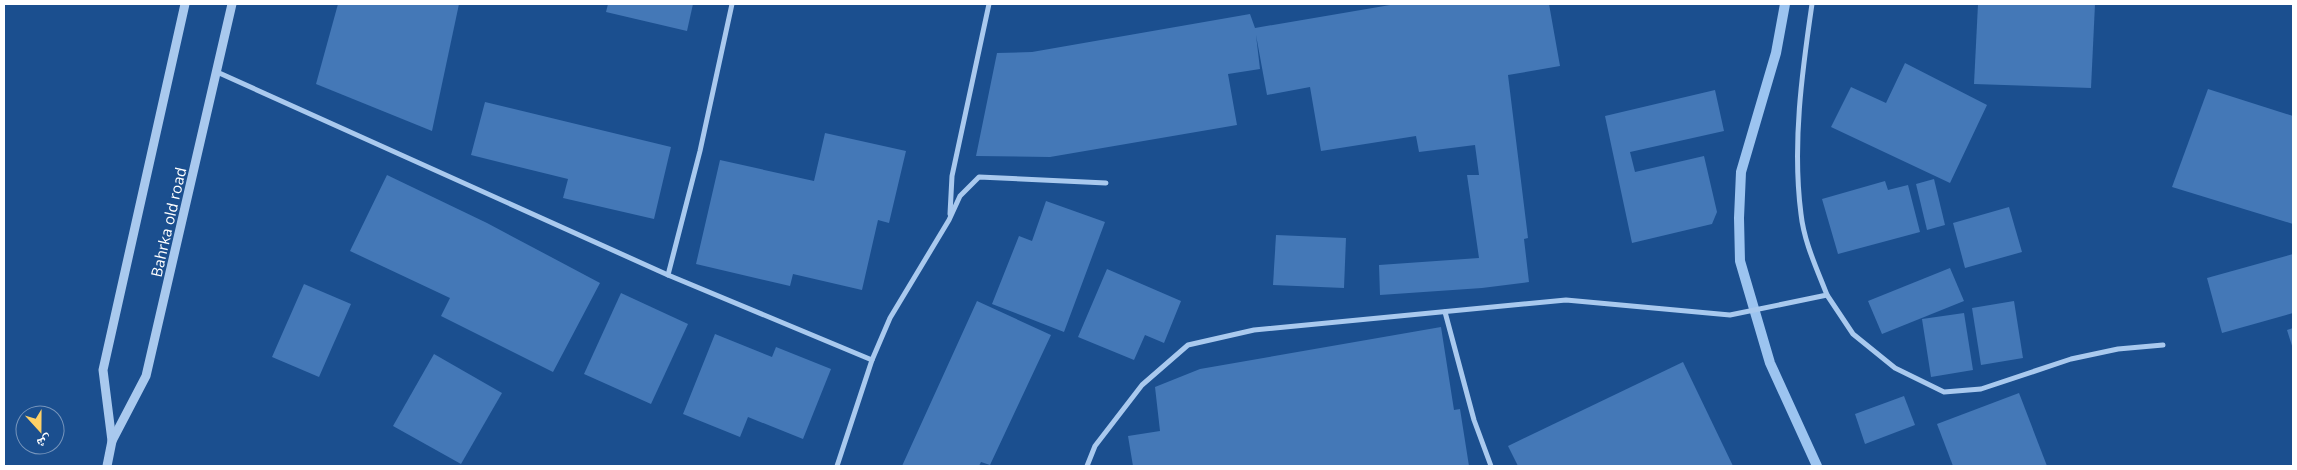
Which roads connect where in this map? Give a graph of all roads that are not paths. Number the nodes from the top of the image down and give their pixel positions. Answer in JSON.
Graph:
{"nodes":[{"id":1,"x":185,"y":4,"type":"edge"},
{"id":2,"x":232,"y":4,"type":"edge"},
{"id":3,"x":732,"y":4,"type":"edge"},
{"id":4,"x":989,"y":4,"type":"edge"},
{"id":5,"x":1812,"y":4,"type":"edge"},
{"id":6,"x":217,"y":72,"type":"junction"},
{"id":7,"x":1106,"y":183,"type":"dead end"},
{"id":8,"x":950,"y":220,"type":"junction"},
{"id":9,"x":668,"y":275,"type":"junction"},
{"id":10,"x":1827,"y":295,"type":"junction"},
{"id":11,"x":1445,"y":312,"type":"junction"},
{"id":12,"x":2163,"y":345,"type":"dead end"},
{"id":13,"x":872,"y":360,"type":"junction"},
{"id":14,"x":112,"y":441,"type":"junction"},
{"id":15,"x":107,"y":466,"type":"edge"},
{"id":16,"x":837,"y":466,"type":"edge"},
{"id":17,"x":1087,"y":466,"type":"edge"},
{"id":18,"x":1491,"y":466,"type":"edge"}],
"edges":[{"from":1,"to":14,"type":"street","name":"Bahrka old road"},
{"from":2,"to":6,"type":"street","name":"Bahrka old road"},
{"from":3,"to":9,"type":"street"},
{"from":4,"to":8,"type":"street"},
{"from":5,"to":10,"type":"street"},
{"from":6,"to":9,"type":"street"},
{"from":6,"to":14,"type":"street","name":"Bahrka old road"},
{"from":7,"to":8,"type":"street"},
{"from":8,"to":13,"type":"street"},
{"from":9,"to":13,"type":"street"},
{"from":10,"to":11,"type":"street"},
{"from":10,"to":12,"type":"street"},
{"from":11,"to":17,"type":"street"},
{"from":11,"to":18,"type":"street"},
{"from":13,"to":16,"type":"street"},
{"from":14,"to":15,"type":"street","name":"Bahrka old road"}]}
